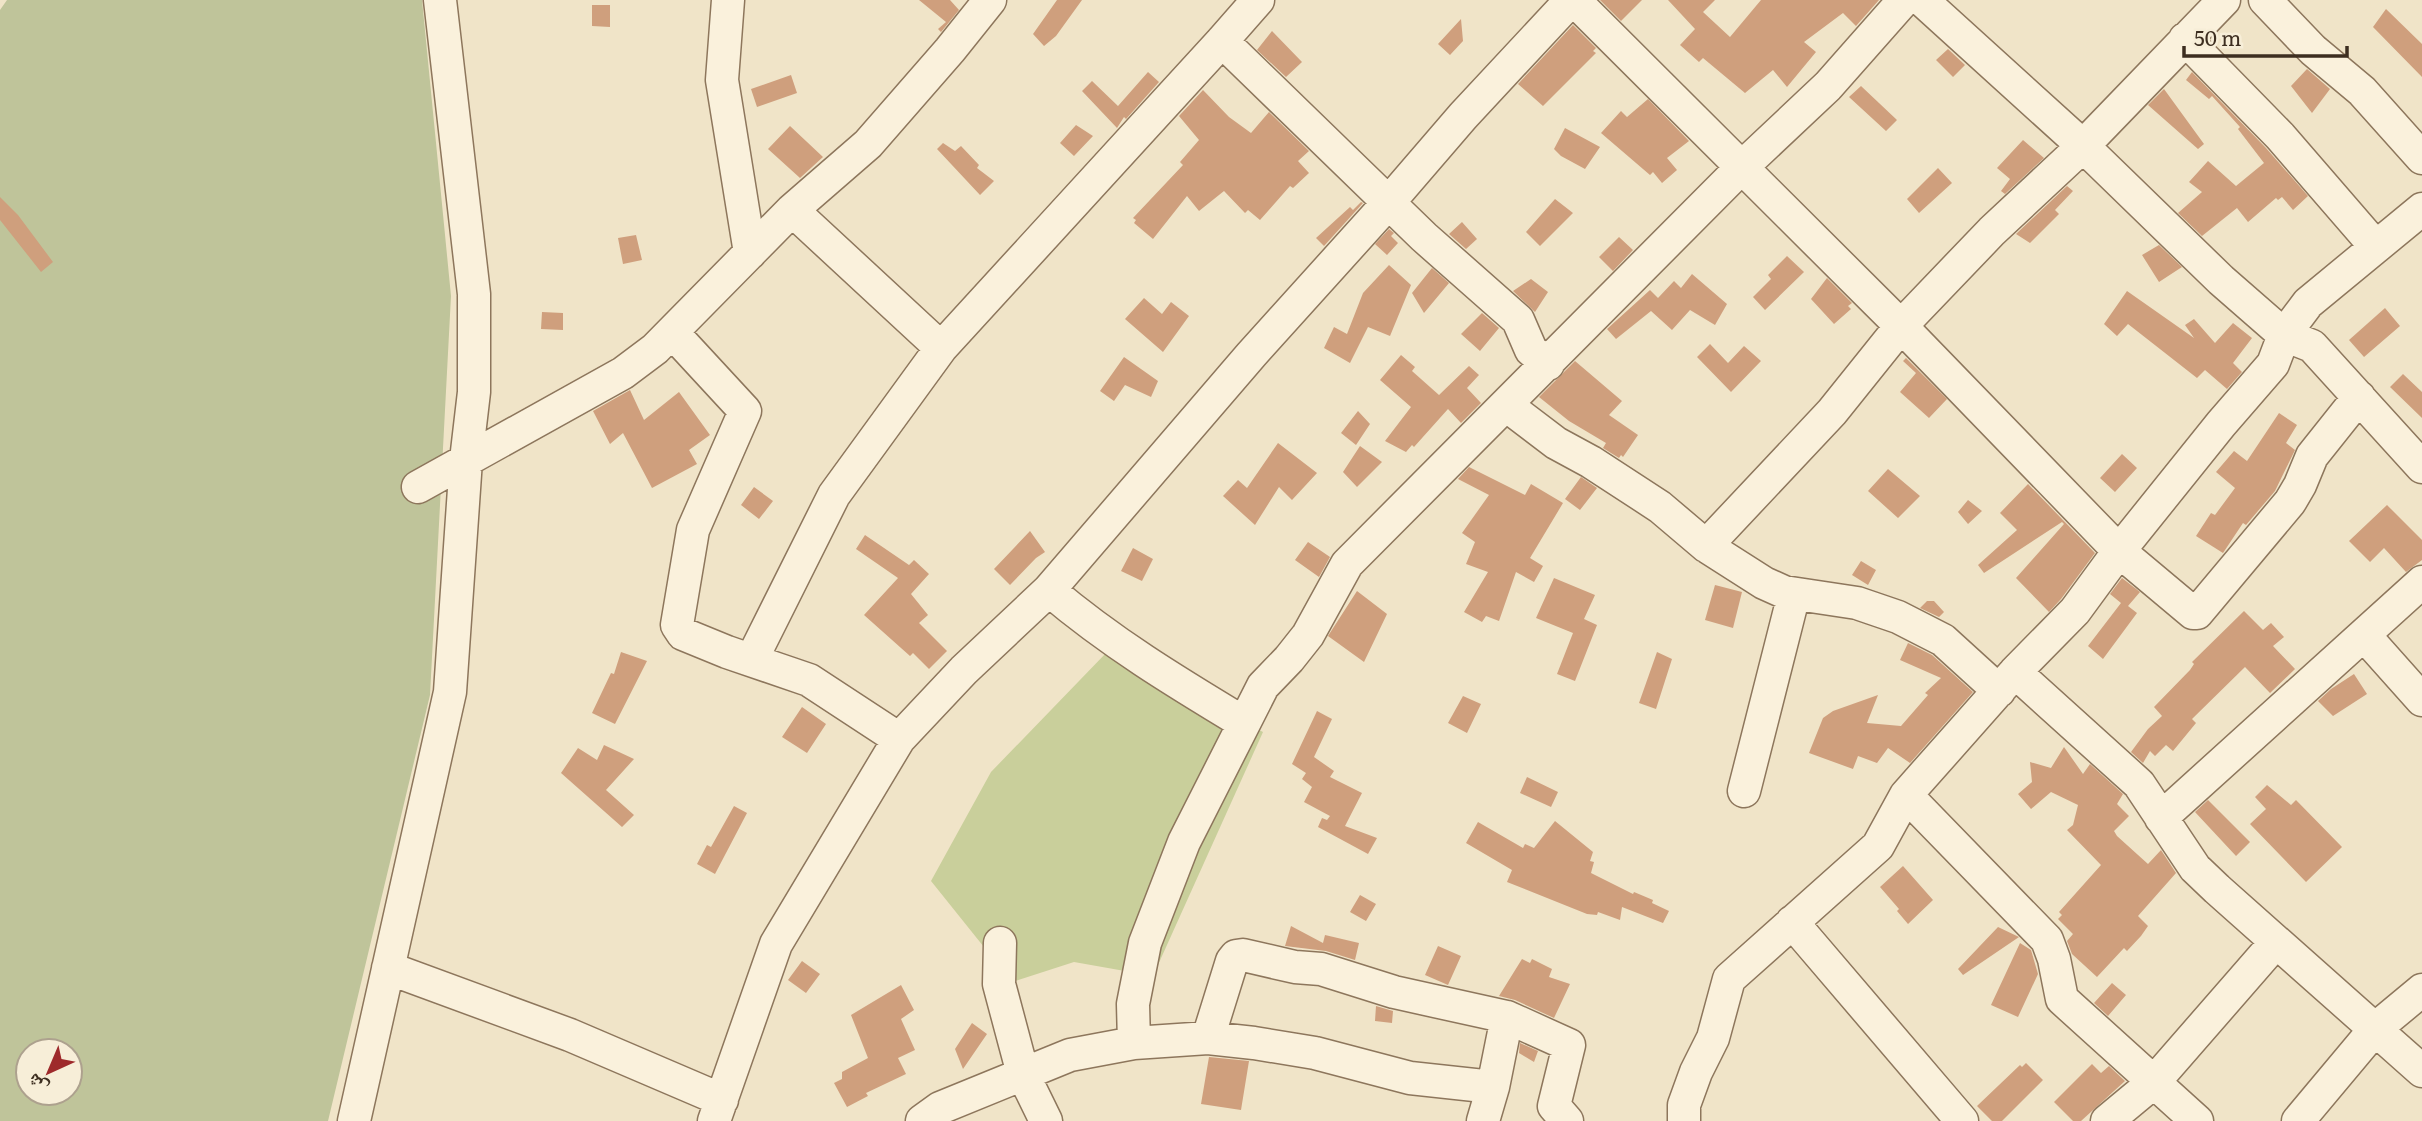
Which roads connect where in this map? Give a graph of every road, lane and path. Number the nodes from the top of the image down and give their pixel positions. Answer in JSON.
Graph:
{"nodes":[{"id":1,"x":440,"y":0,"type":"edge"},
{"id":2,"x":728,"y":0,"type":"edge"},
{"id":3,"x":990,"y":0,"type":"edge"},
{"id":4,"x":1904,"y":0,"type":"edge"},
{"id":5,"x":1922,"y":0,"type":"edge"},
{"id":6,"x":2224,"y":0,"type":"edge"},
{"id":7,"x":2266,"y":0,"type":"edge"},
{"id":8,"x":1576,"y":1,"type":"edge"},
{"id":9,"x":1237,"y":15,"type":"edge"},
{"id":10,"x":2185,"y":39,"type":"junction"},
{"id":11,"x":2083,"y":146,"type":"junction"},
{"id":12,"x":2422,"y":158,"type":"edge"},
{"id":13,"x":1742,"y":167,"type":"junction"},
{"id":14,"x":1389,"y":202,"type":"junction"},
{"id":15,"x":2422,"y":209,"type":"edge"},
{"id":16,"x":792,"y":210,"type":"junction"},
{"id":17,"x":2376,"y":247,"type":"junction"},
{"id":18,"x":750,"y":253,"type":"junction"},
{"id":19,"x":1902,"y":326,"type":"junction"},
{"id":20,"x":671,"y":332,"type":"junction"},
{"id":21,"x":2284,"y":335,"type":"junction"},
{"id":22,"x":942,"y":348,"type":"junction"},
{"id":23,"x":1548,"y":364,"type":"junction"},
{"id":24,"x":2359,"y":397,"type":"junction"},
{"id":25,"x":1506,"y":405,"type":"junction"},
{"id":26,"x":466,"y":460,"type":"junction"},
{"id":27,"x":2422,"y":467,"type":"edge"},
{"id":28,"x":418,"y":487,"type":"dead end"},
{"id":29,"x":1706,"y":546,"type":"junction"},
{"id":30,"x":2119,"y":551,"type":"junction"},
{"id":31,"x":2422,"y":582,"type":"edge"},
{"id":32,"x":1049,"y":590,"type":"junction"},
{"id":33,"x":1794,"y":594,"type":"junction"},
{"id":34,"x":2364,"y":635,"type":"junction"},
{"id":35,"x":752,"y":659,"type":"junction"},
{"id":36,"x":2007,"y":681,"type":"junction"},
{"id":37,"x":2422,"y":700,"type":"edge"},
{"id":38,"x":1244,"y":723,"type":"junction"},
{"id":39,"x":899,"y":739,"type":"junction"},
{"id":40,"x":1744,"y":791,"type":"dead end"},
{"id":41,"x":1906,"y":795,"type":"junction"},
{"id":42,"x":2161,"y":818,"type":"junction"},
{"id":43,"x":1792,"y":922,"type":"junction"},
{"id":44,"x":2276,"y":942,"type":"junction"},
{"id":45,"x":1000,"y":943,"type":"dead end"},
{"id":46,"x":388,"y":968,"type":"junction"},
{"id":47,"x":2422,"y":990,"type":"edge"},
{"id":48,"x":1507,"y":1017,"type":"junction"},
{"id":49,"x":2375,"y":1030,"type":"junction"},
{"id":50,"x":1208,"y":1038,"type":"junction"},
{"id":51,"x":1134,"y":1043,"type":"junction"},
{"id":52,"x":2422,"y":1071,"type":"edge"},
{"id":53,"x":1023,"y":1074,"type":"junction"},
{"id":54,"x":2154,"y":1082,"type":"junction"},
{"id":55,"x":1493,"y":1087,"type":"junction"},
{"id":56,"x":718,"y":1110,"type":"edge"},
{"id":57,"x":354,"y":1121,"type":"edge"},
{"id":58,"x":922,"y":1121,"type":"edge"},
{"id":59,"x":1046,"y":1121,"type":"edge"},
{"id":60,"x":1483,"y":1121,"type":"edge"},
{"id":61,"x":1567,"y":1121,"type":"edge"},
{"id":62,"x":1684,"y":1121,"type":"edge"},
{"id":63,"x":1962,"y":1121,"type":"edge"},
{"id":64,"x":2107,"y":1121,"type":"edge"},
{"id":65,"x":2197,"y":1121,"type":"edge"},
{"id":66,"x":2298,"y":1121,"type":"edge"}],
"edges":[{"from":1,"to":26,"type":"street"},
{"from":2,"to":18,"type":"street"},
{"from":3,"to":16,"type":"street"},
{"from":4,"to":13,"type":"street"},
{"from":5,"to":11,"type":"street"},
{"from":6,"to":10,"type":"street"},
{"from":7,"to":12,"type":"street"},
{"from":8,"to":13,"type":"street"},
{"from":8,"to":14,"type":"street"},
{"from":9,"to":14,"type":"street"},
{"from":9,"to":22,"type":"street"},
{"from":10,"to":11,"type":"street"},
{"from":10,"to":17,"type":"street"},
{"from":11,"to":19,"type":"street"},
{"from":11,"to":21,"type":"street"},
{"from":13,"to":19,"type":"street"},
{"from":13,"to":23,"type":"street"},
{"from":14,"to":23,"type":"street"},
{"from":14,"to":32,"type":"street"},
{"from":15,"to":17,"type":"street"},
{"from":16,"to":18,"type":"street"},
{"from":16,"to":22,"type":"street"},
{"from":17,"to":21,"type":"street"},
{"from":18,"to":20,"type":"street"},
{"from":19,"to":29,"type":"street"},
{"from":19,"to":30,"type":"street"},
{"from":20,"to":26,"type":"street"},
{"from":20,"to":35,"type":"street"},
{"from":21,"to":24,"type":"street"},
{"from":21,"to":30,"type":"street"},
{"from":22,"to":35,"type":"street"},
{"from":23,"to":25,"type":"street"},
{"from":24,"to":27,"type":"street"},
{"from":24,"to":30,"type":"street"},
{"from":25,"to":29,"type":"street"},
{"from":25,"to":38,"type":"street"},
{"from":26,"to":28,"type":"street"},
{"from":26,"to":46,"type":"street"},
{"from":29,"to":33,"type":"street"},
{"from":30,"to":36,"type":"street"},
{"from":31,"to":34,"type":"street"},
{"from":32,"to":38,"type":"street"},
{"from":32,"to":39,"type":"street"},
{"from":33,"to":36,"type":"street"},
{"from":33,"to":40,"type":"street"},
{"from":34,"to":37,"type":"street"},
{"from":34,"to":42,"type":"street"},
{"from":35,"to":39,"type":"street"},
{"from":36,"to":41,"type":"street"},
{"from":36,"to":42,"type":"street"},
{"from":38,"to":51,"type":"street"},
{"from":39,"to":56,"type":"street"},
{"from":41,"to":43,"type":"street"},
{"from":41,"to":54,"type":"street"},
{"from":42,"to":44,"type":"street"},
{"from":43,"to":62,"type":"street"},
{"from":43,"to":63,"type":"street"},
{"from":44,"to":49,"type":"street"},
{"from":44,"to":54,"type":"street"},
{"from":45,"to":53,"type":"street"},
{"from":46,"to":56,"type":"street"},
{"from":46,"to":57,"type":"street"},
{"from":47,"to":49,"type":"street"},
{"from":48,"to":50,"type":"street"},
{"from":48,"to":55,"type":"street"},
{"from":48,"to":61,"type":"street"},
{"from":49,"to":52,"type":"street"},
{"from":49,"to":66,"type":"street"},
{"from":50,"to":51,"type":"street"},
{"from":50,"to":55,"type":"street"},
{"from":51,"to":53,"type":"street"},
{"from":53,"to":58,"type":"street"},
{"from":53,"to":59,"type":"street"},
{"from":54,"to":64,"type":"street"},
{"from":54,"to":65,"type":"street"},
{"from":55,"to":60,"type":"street"}]}
